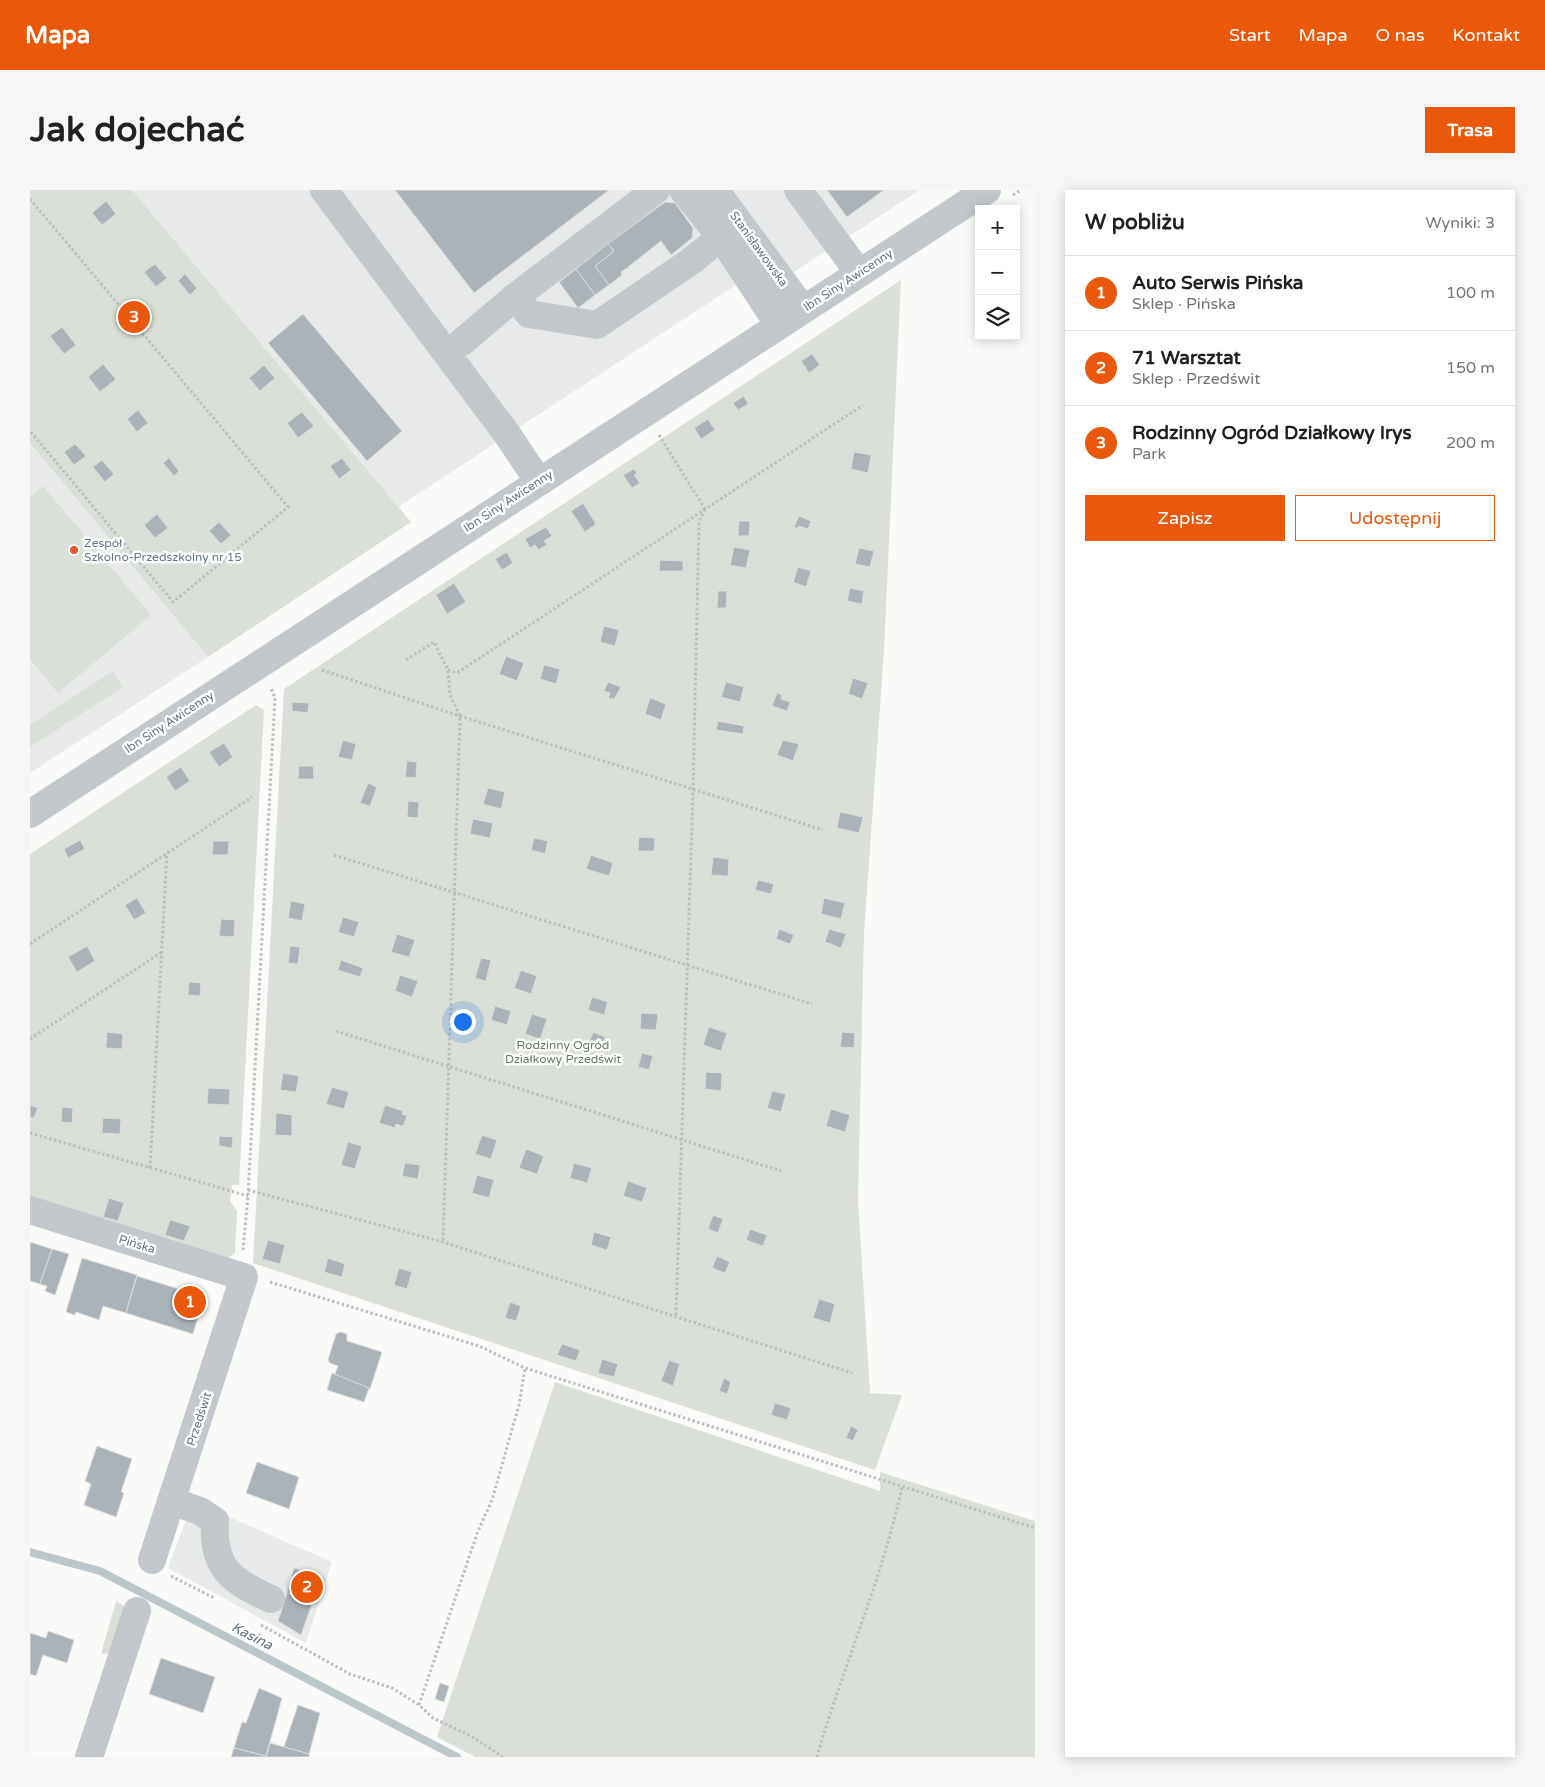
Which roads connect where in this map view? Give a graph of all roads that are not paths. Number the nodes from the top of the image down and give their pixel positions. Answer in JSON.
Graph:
{"nodes":[{"id":1,"x":324,"y":190,"type":"edge"},
{"id":2,"x":656,"y":190,"type":"edge"},
{"id":3,"x":683,"y":190,"type":"edge"},
{"id":4,"x":715,"y":190,"type":"edge"},
{"id":5,"x":798,"y":190,"type":"edge"},
{"id":6,"x":987,"y":190,"type":"edge"},
{"id":7,"x":721,"y":237,"type":"junction"},
{"id":8,"x":859,"y":273,"type":"junction"},
{"id":9,"x":516,"y":297,"type":"junction"},
{"id":10,"x":803,"y":309,"type":"junction"},
{"id":11,"x":779,"y":325,"type":"junction"},
{"id":12,"x":462,"y":342,"type":"dead end"},
{"id":13,"x":539,"y":482,"type":"junction"},
{"id":14,"x":30,"y":814,"type":"edge"},
{"id":15,"x":30,"y":1210,"type":"edge"},
{"id":16,"x":244,"y":1277,"type":"joint"},
{"id":17,"x":171,"y":1501,"type":"junction"},
{"id":18,"x":160,"y":1567,"type":"road end"},
{"id":19,"x":271,"y":1600,"type":"dead end"},
{"id":20,"x":137,"y":1611,"type":"dead end"},
{"id":21,"x":89,"y":1757,"type":"edge"}],
"edges":[{"from":1,"to":13,"type":"street"},
{"from":2,"to":9,"type":"street"},
{"from":3,"to":7,"type":"street"},
{"from":4,"to":10,"type":"street","name":"Stanisławowska"},
{"from":5,"to":8,"type":"street"},
{"from":6,"to":8,"type":"street","name":"Ibn Siny Awicenny"},
{"from":7,"to":9,"type":"street"},
{"from":7,"to":11,"type":"street"},
{"from":8,"to":10,"type":"street","name":"Ibn Siny Awicenny"},
{"from":9,"to":12,"type":"street"},
{"from":10,"to":11,"type":"street","name":"Ibn Siny Awicenny"},
{"from":11,"to":13,"type":"street","name":"Ibn Siny Awicenny"},
{"from":13,"to":14,"type":"street","name":"Ibn Siny Awicenny"},
{"from":15,"to":16,"type":"street","name":"Pińska"},
{"from":16,"to":17,"type":"street","name":"Przedświt"},
{"from":17,"to":18,"type":"street","name":"Przedświt"},
{"from":17,"to":19,"type":"street"},
{"from":20,"to":21,"type":"street"}]}
